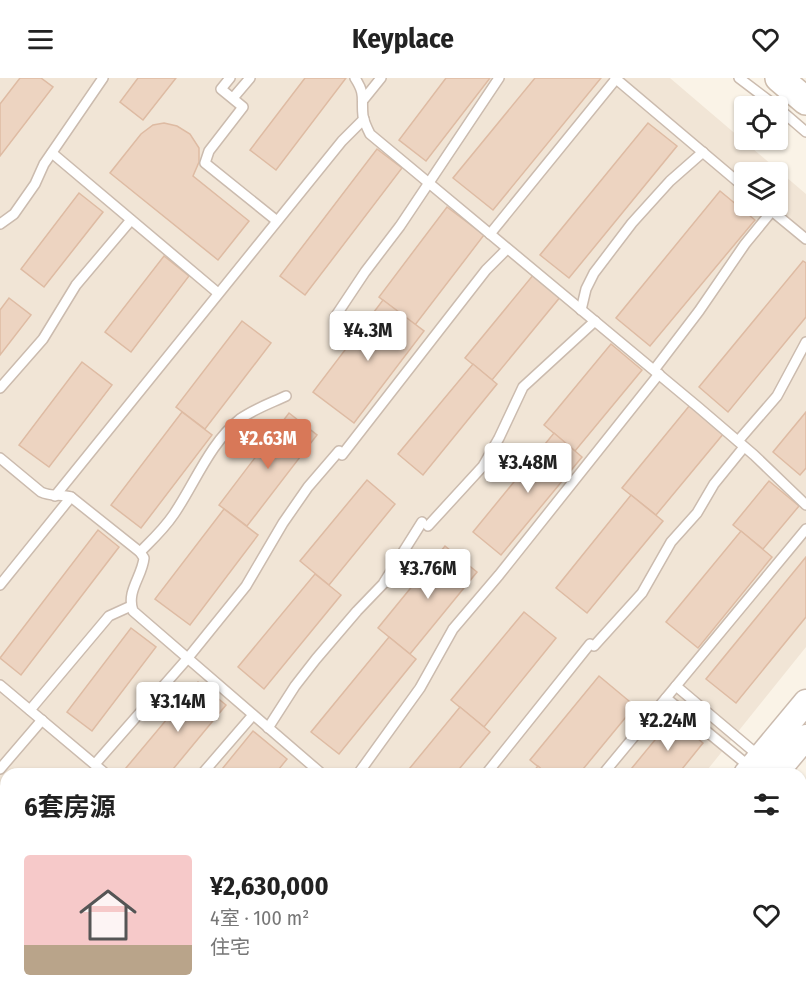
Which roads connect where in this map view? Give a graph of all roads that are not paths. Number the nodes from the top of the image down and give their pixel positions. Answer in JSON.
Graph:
{"nodes":[{"id":1,"x":103,"y":78,"type":"edge"},
{"id":2,"x":230,"y":78,"type":"edge"},
{"id":3,"x":250,"y":78,"type":"edge"},
{"id":4,"x":355,"y":78,"type":"edge"},
{"id":5,"x":381,"y":78,"type":"edge"},
{"id":6,"x":499,"y":78,"type":"edge"},
{"id":7,"x":738,"y":78,"type":"edge"},
{"id":8,"x":779,"y":78,"type":"edge"},
{"id":9,"x":616,"y":79,"type":"edge"},
{"id":10,"x":762,"y":96,"type":"edge"},
{"id":11,"x":233,"y":98,"type":"junction"},
{"id":12,"x":364,"y":99,"type":"junction"},
{"id":13,"x":806,"y":101,"type":"edge"},
{"id":14,"x":788,"y":117,"type":"edge"},
{"id":15,"x":364,"y":119,"type":"junction"},
{"id":16,"x":806,"y":132,"type":"edge"},
{"id":17,"x":703,"y":152,"type":"junction"},
{"id":18,"x":52,"y":153,"type":"junction"},
{"id":19,"x":734,"y":178,"type":"edge"},
{"id":20,"x":429,"y":183,"type":"junction"},
{"id":21,"x":764,"y":216,"type":"edge"},
{"id":22,"x":778,"y":216,"type":"edge"},
{"id":23,"x":131,"y":220,"type":"junction"},
{"id":24,"x":277,"y":221,"type":"junction"},
{"id":25,"x":0,"y":224,"type":"edge"},
{"id":26,"x":490,"y":234,"type":"junction"},
{"id":27,"x":806,"y":240,"type":"edge"},
{"id":28,"x":507,"y":249,"type":"junction"},
{"id":29,"x":218,"y":293,"type":"junction"},
{"id":30,"x":581,"y":310,"type":"junction"},
{"id":31,"x":335,"y":317,"type":"dead end"},
{"id":32,"x":595,"y":321,"type":"junction"},
{"id":33,"x":806,"y":342,"type":"edge"},
{"id":34,"x":656,"y":372,"type":"junction"},
{"id":35,"x":0,"y":388,"type":"edge"},
{"id":36,"x":286,"y":396,"type":"dead end"},
{"id":37,"x":741,"y":444,"type":"junction"},
{"id":38,"x":0,"y":459,"type":"edge"},
{"id":39,"x":55,"y":496,"type":"junction"},
{"id":40,"x":71,"y":497,"type":"junction"},
{"id":41,"x":806,"y":505,"type":"edge"},
{"id":42,"x":806,"y":529,"type":"edge"},
{"id":43,"x":140,"y":552,"type":"junction"},
{"id":44,"x":0,"y":585,"type":"edge"},
{"id":45,"x":131,"y":606,"type":"junction"},
{"id":46,"x":187,"y":659,"type":"junction"},
{"id":47,"x":0,"y":685,"type":"edge"},
{"id":48,"x":676,"y":686,"type":"junction"},
{"id":49,"x":666,"y":698,"type":"junction"},
{"id":50,"x":806,"y":702,"type":"edge"},
{"id":51,"x":30,"y":710,"type":"junction"},
{"id":52,"x":253,"y":715,"type":"junction"},
{"id":53,"x":42,"y":720,"type":"junction"},
{"id":54,"x":268,"y":728,"type":"junction"},
{"id":55,"x":806,"y":737,"type":"edge"},
{"id":56,"x":95,"y":764,"type":"junction"},
{"id":57,"x":2,"y":768,"type":"edge"},
{"id":58,"x":99,"y":768,"type":"edge"},
{"id":59,"x":207,"y":768,"type":"edge"},
{"id":60,"x":315,"y":768,"type":"edge"},
{"id":61,"x":362,"y":768,"type":"edge"},
{"id":62,"x":491,"y":768,"type":"edge"},
{"id":63,"x":608,"y":768,"type":"edge"},
{"id":64,"x":758,"y":768,"type":"edge"},
{"id":65,"x":759,"y":768,"type":"edge"},
{"id":66,"x":762,"y":768,"type":"edge"},
{"id":67,"x":764,"y":768,"type":"edge"}],
"edges":[{"from":1,"to":18,"type":"lane"},
{"from":2,"to":11,"type":"lane"},
{"from":3,"to":11,"type":"lane"},
{"from":4,"to":12,"type":"lane"},
{"from":5,"to":12,"type":"lane"},
{"from":6,"to":20,"type":"lane"},
{"from":7,"to":10,"type":"lane"},
{"from":8,"to":13,"type":"main road"},
{"from":9,"to":17,"type":"lane"},
{"from":9,"to":26,"type":"lane"},
{"from":11,"to":24,"type":"lane"},
{"from":12,"to":15,"type":"lane"},
{"from":14,"to":16,"type":"lane"},
{"from":15,"to":20,"type":"lane"},
{"from":15,"to":24,"type":"lane"},
{"from":17,"to":19,"type":"lane"},
{"from":17,"to":30,"type":"lane"},
{"from":18,"to":23,"type":"lane"},
{"from":18,"to":25,"type":"lane"},
{"from":20,"to":26,"type":"lane"},
{"from":20,"to":31,"type":"lane"},
{"from":21,"to":34,"type":"lane"},
{"from":22,"to":27,"type":"lane"},
{"from":23,"to":29,"type":"lane"},
{"from":23,"to":35,"type":"lane"},
{"from":24,"to":29,"type":"lane"},
{"from":26,"to":28,"type":"lane"},
{"from":28,"to":30,"type":"lane"},
{"from":28,"to":46,"type":"lane"},
{"from":29,"to":39,"type":"lane"},
{"from":30,"to":32,"type":"lane"},
{"from":32,"to":34,"type":"lane"},
{"from":32,"to":54,"type":"lane"},
{"from":33,"to":37,"type":"lane"},
{"from":34,"to":37,"type":"lane"},
{"from":34,"to":61,"type":"lane"},
{"from":36,"to":43,"type":"lane"},
{"from":37,"to":41,"type":"lane"},
{"from":37,"to":62,"type":"lane"},
{"from":38,"to":39,"type":"lane"},
{"from":39,"to":40,"type":"lane"},
{"from":40,"to":43,"type":"lane"},
{"from":40,"to":44,"type":"lane"},
{"from":42,"to":48,"type":"lane"},
{"from":43,"to":45,"type":"lane"},
{"from":45,"to":46,"type":"lane"},
{"from":45,"to":51,"type":"lane"},
{"from":46,"to":52,"type":"lane"},
{"from":46,"to":56,"type":"lane"},
{"from":47,"to":51,"type":"lane"},
{"from":48,"to":49,"type":"lane"},
{"from":48,"to":65,"type":"lane"},
{"from":49,"to":63,"type":"lane"},
{"from":49,"to":64,"type":"lane"},
{"from":50,"to":66,"type":"street"},
{"from":51,"to":53,"type":"lane"},
{"from":52,"to":54,"type":"lane"},
{"from":52,"to":59,"type":"lane"},
{"from":53,"to":56,"type":"lane"},
{"from":53,"to":57,"type":"lane"},
{"from":54,"to":60,"type":"lane"},
{"from":55,"to":67,"type":"street"},
{"from":56,"to":58,"type":"lane"}]}
